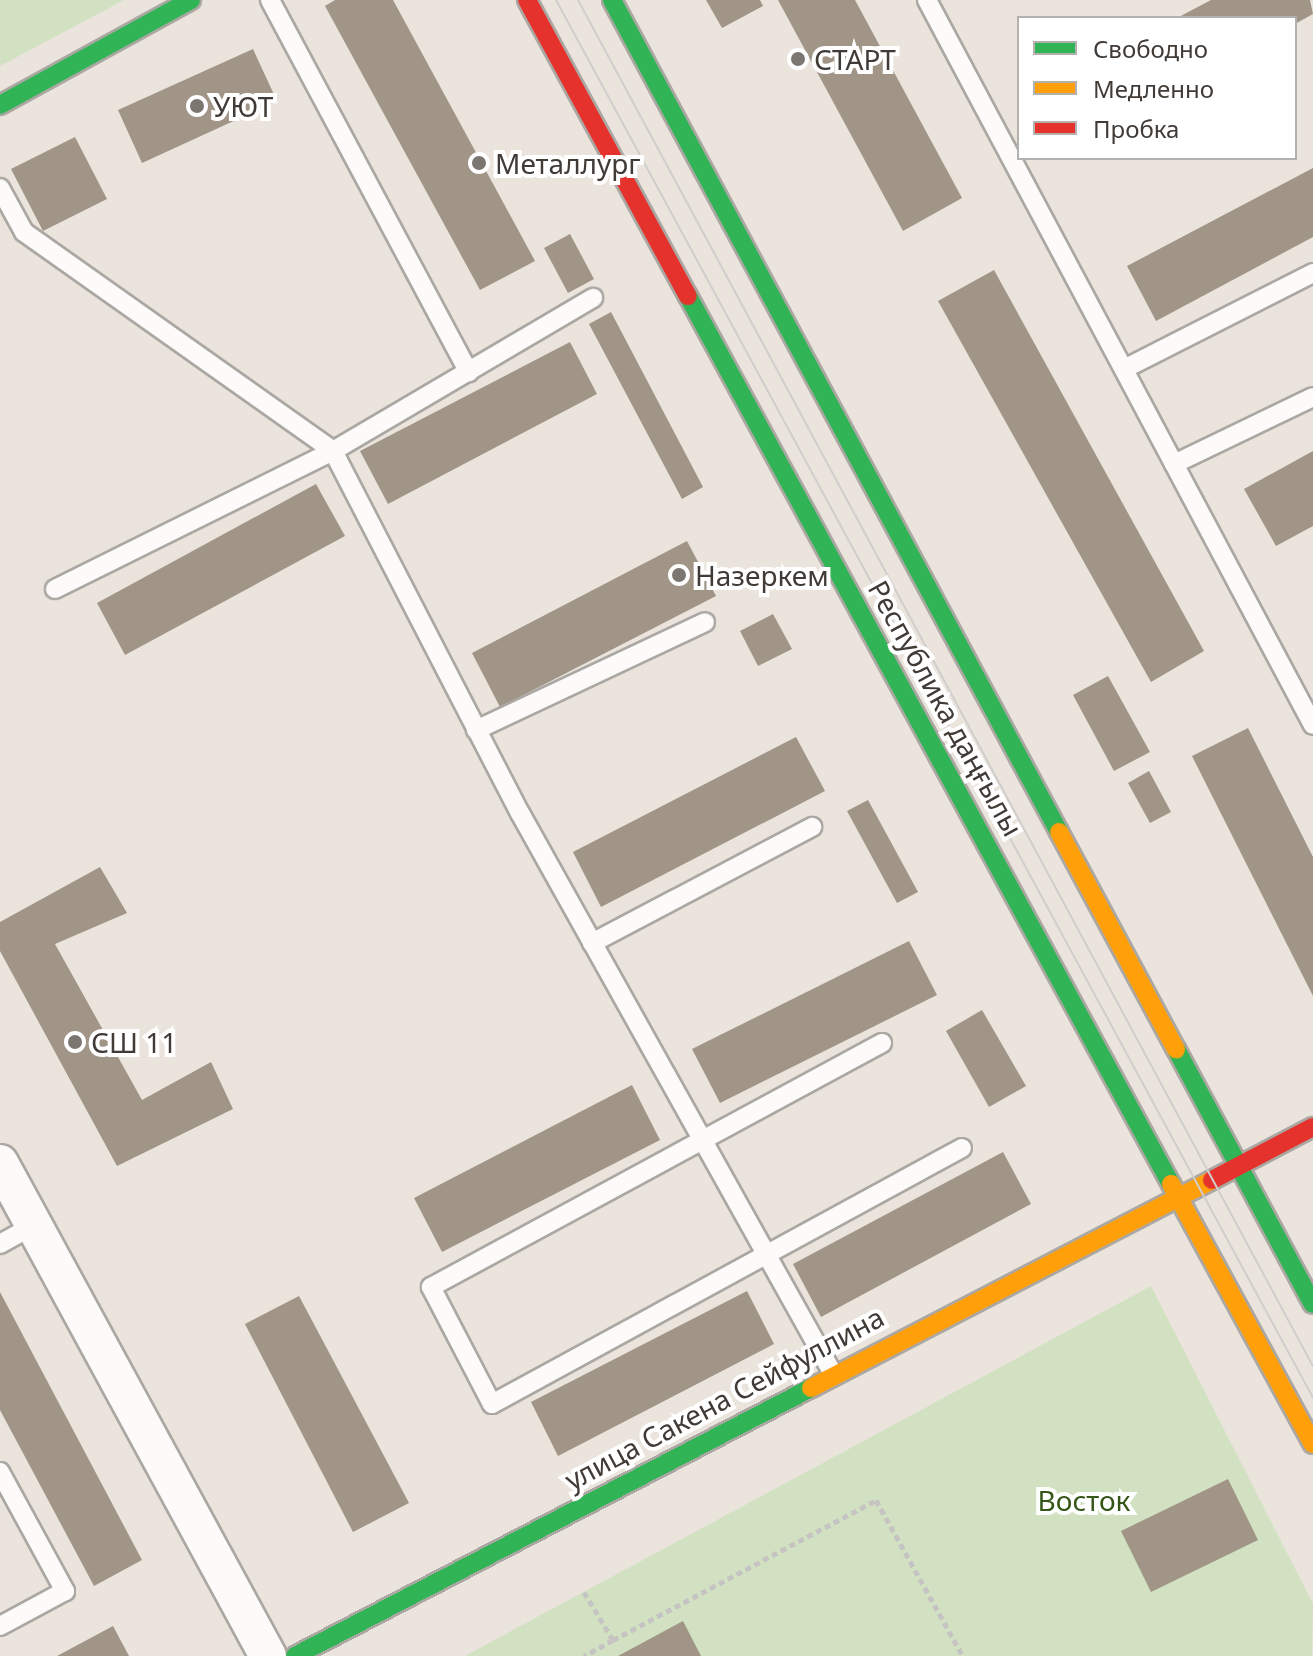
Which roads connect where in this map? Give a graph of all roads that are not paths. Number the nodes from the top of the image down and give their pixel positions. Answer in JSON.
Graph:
{"nodes":[{"id":1,"x":191,"y":0,"type":"edge"},
{"id":2,"x":270,"y":0,"type":"edge"},
{"id":3,"x":527,"y":0,"type":"edge"},
{"id":4,"x":612,"y":0,"type":"edge"},
{"id":5,"x":927,"y":0,"type":"edge"},
{"id":6,"x":0,"y":105,"type":"edge"},
{"id":7,"x":0,"y":188,"type":"edge"},
{"id":8,"x":1313,"y":273,"type":"edge"},
{"id":9,"x":593,"y":298,"type":"dead end"},
{"id":10,"x":1124,"y":369,"type":"junction"},
{"id":11,"x":469,"y":372,"type":"junction"},
{"id":12,"x":1313,"y":397,"type":"edge"},
{"id":13,"x":333,"y":451,"type":"junction"},
{"id":14,"x":1174,"y":464,"type":"junction"},
{"id":15,"x":55,"y":589,"type":"dead end"},
{"id":16,"x":705,"y":622,"type":"dead end"},
{"id":17,"x":1313,"y":725,"type":"edge"},
{"id":18,"x":476,"y":730,"type":"junction"},
{"id":19,"x":812,"y":827,"type":"dead end"},
{"id":20,"x":592,"y":943,"type":"junction"},
{"id":21,"x":882,"y":1043,"type":"dead end"},
{"id":22,"x":1313,"y":1127,"type":"edge"},
{"id":23,"x":702,"y":1140,"type":"junction"},
{"id":24,"x":962,"y":1148,"type":"dead end"},
{"id":25,"x":0,"y":1163,"type":"edge"},
{"id":26,"x":1239,"y":1166,"type":"junction"},
{"id":27,"x":1181,"y":1194,"type":"junction"},
{"id":28,"x":34,"y":1225,"type":"junction"},
{"id":29,"x":0,"y":1244,"type":"edge"},
{"id":30,"x":764,"y":1250,"type":"junction"},
{"id":31,"x":1313,"y":1304,"type":"edge"},
{"id":32,"x":832,"y":1372,"type":"junction"},
{"id":33,"x":1313,"y":1444,"type":"edge"},
{"id":34,"x":0,"y":1472,"type":"edge"},
{"id":35,"x":0,"y":1626,"type":"edge"},
{"id":36,"x":268,"y":1656,"type":"edge"},
{"id":37,"x":295,"y":1656,"type":"edge"}],
"edges":[{"from":1,"to":6,"type":"main road"},
{"from":2,"to":11,"type":"lane"},
{"from":3,"to":27,"type":"main road","name":"Республика даңғылы"},
{"from":4,"to":26,"type":"main road","name":"Республика даңғылы"},
{"from":5,"to":10,"type":"lane"},
{"from":7,"to":13,"type":"lane"},
{"from":8,"to":10,"type":"lane"},
{"from":9,"to":11,"type":"lane"},
{"from":10,"to":14,"type":"lane"},
{"from":11,"to":13,"type":"lane"},
{"from":12,"to":14,"type":"lane"},
{"from":13,"to":15,"type":"lane"},
{"from":13,"to":18,"type":"lane"},
{"from":14,"to":17,"type":"lane"},
{"from":16,"to":18,"type":"lane"},
{"from":18,"to":20,"type":"lane"},
{"from":19,"to":20,"type":"lane"},
{"from":20,"to":23,"type":"lane"},
{"from":21,"to":23,"type":"lane"},
{"from":22,"to":26,"type":"main road"},
{"from":23,"to":30,"type":"lane"},
{"from":23,"to":30,"type":"lane"},
{"from":24,"to":30,"type":"lane"},
{"from":25,"to":28,"type":"street"},
{"from":26,"to":27,"type":"main road","name":"улица Сакена Сейфуллина"},
{"from":26,"to":31,"type":"main road","name":"Республика даңғылы"},
{"from":27,"to":32,"type":"main road","name":"улица Сакена Сейфуллина"},
{"from":27,"to":33,"type":"main road","name":"Республика даңғылы"},
{"from":28,"to":29,"type":"lane"},
{"from":28,"to":36,"type":"street"},
{"from":30,"to":32,"type":"lane"},
{"from":32,"to":37,"type":"main road","name":"улица Сакена Сейфуллина"},
{"from":34,"to":35,"type":"lane"}]}
